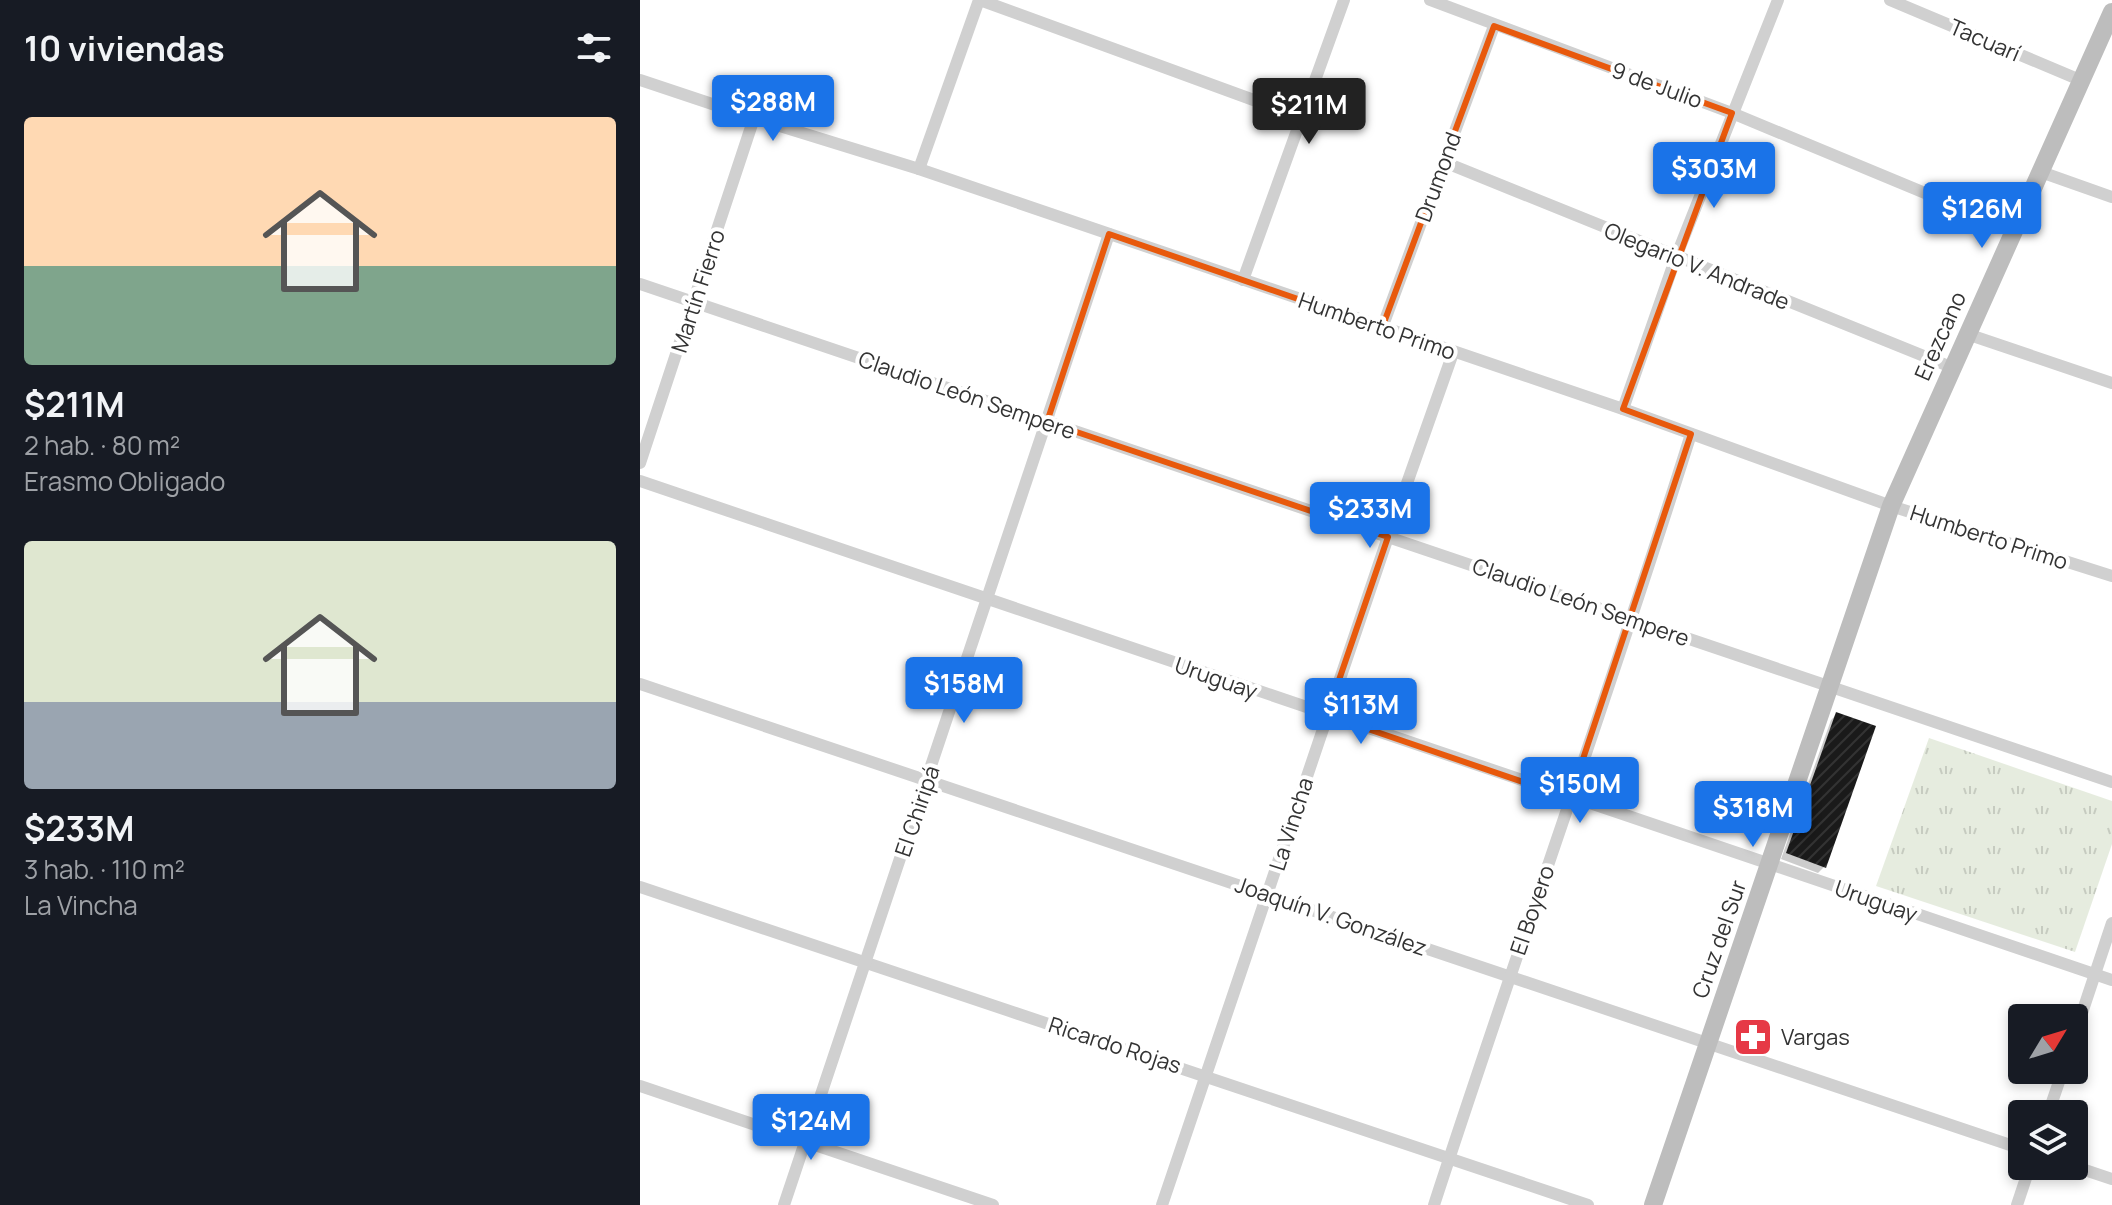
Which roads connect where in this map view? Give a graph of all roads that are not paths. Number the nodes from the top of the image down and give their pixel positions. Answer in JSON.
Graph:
{"nodes":[{"id":1,"x":979,"y":0,"type":"edge"},
{"id":2,"x":1344,"y":0,"type":"edge"},
{"id":3,"x":1430,"y":0,"type":"edge"},
{"id":4,"x":1778,"y":0,"type":"edge"},
{"id":5,"x":1890,"y":0,"type":"edge"},
{"id":6,"x":2112,"y":12,"type":"edge"},
{"id":7,"x":1494,"y":26,"type":"junction"},
{"id":8,"x":640,"y":80,"type":"edge"},
{"id":9,"x":2080,"y":80,"type":"junction"},
{"id":10,"x":1732,"y":113,"type":"junction"},
{"id":11,"x":1300,"y":117,"type":"junction"},
{"id":12,"x":754,"y":118,"type":"junction"},
{"id":13,"x":1444,"y":162,"type":"junction"},
{"id":14,"x":919,"y":169,"type":"junction"},
{"id":15,"x":2041,"y":172,"type":"junction"},
{"id":16,"x":2112,"y":197,"type":"edge"},
{"id":17,"x":2014,"y":230,"type":"junction"},
{"id":18,"x":1109,"y":234,"type":"junction"},
{"id":19,"x":1676,"y":257,"type":"junction"},
{"id":20,"x":1243,"y":280,"type":"junction"},
{"id":21,"x":640,"y":284,"type":"edge"},
{"id":22,"x":695,"y":303,"type":"junction"},
{"id":23,"x":1382,"y":328,"type":"junction"},
{"id":24,"x":1967,"y":334,"type":"junction"},
{"id":25,"x":1453,"y":353,"type":"junction"},
{"id":26,"x":1951,"y":367,"type":"junction"},
{"id":27,"x":2112,"y":383,"type":"edge"},
{"id":28,"x":1623,"y":409,"type":"junction"},
{"id":29,"x":1047,"y":422,"type":"junction"},
{"id":30,"x":1691,"y":434,"type":"junction"},
{"id":31,"x":640,"y":463,"type":"edge"},
{"id":32,"x":640,"y":481,"type":"edge"},
{"id":33,"x":1891,"y":506,"type":"junction"},
{"id":34,"x":1388,"y":537,"type":"junction"},
{"id":35,"x":2112,"y":576,"type":"edge"},
{"id":36,"x":987,"y":600,"type":"junction"},
{"id":37,"x":1633,"y":619,"type":"junction"},
{"id":38,"x":640,"y":684,"type":"edge"},
{"id":39,"x":1831,"y":687,"type":"junction"},
{"id":40,"x":1327,"y":715,"type":"junction"},
{"id":41,"x":927,"y":780,"type":"junction"},
{"id":42,"x":2112,"y":782,"type":"edge"},
{"id":43,"x":1570,"y":798,"type":"junction"},
{"id":44,"x":1770,"y":865,"type":"junction"},
{"id":45,"x":640,"y":887,"type":"edge"},
{"id":46,"x":1268,"y":894,"type":"junction"},
{"id":47,"x":2112,"y":923,"type":"edge"},
{"id":48,"x":864,"y":961,"type":"junction"},
{"id":49,"x":2095,"y":974,"type":"junction"},
{"id":50,"x":1509,"y":977,"type":"junction"},
{"id":51,"x":2112,"y":980,"type":"edge"},
{"id":52,"x":2085,"y":1004,"type":"edge"},
{"id":53,"x":1709,"y":1043,"type":"junction"},
{"id":54,"x":1205,"y":1075,"type":"junction"},
{"id":55,"x":640,"y":1086,"type":"edge"},
{"id":56,"x":806,"y":1141,"type":"junction"},
{"id":57,"x":2008,"y":1144,"type":"edge"},
{"id":58,"x":1449,"y":1159,"type":"junction"},
{"id":59,"x":2088,"y":1171,"type":"edge"},
{"id":60,"x":2112,"y":1179,"type":"edge"},
{"id":61,"x":2025,"y":1180,"type":"edge"},
{"id":62,"x":784,"y":1205,"type":"edge"},
{"id":63,"x":993,"y":1205,"type":"edge"},
{"id":64,"x":1162,"y":1205,"type":"edge"},
{"id":65,"x":1434,"y":1205,"type":"edge"},
{"id":66,"x":1588,"y":1205,"type":"edge"},
{"id":67,"x":1653,"y":1205,"type":"edge"},
{"id":68,"x":2017,"y":1205,"type":"edge"}],
"edges":[{"from":1,"to":11,"type":"street"},
{"from":1,"to":14,"type":"street"},
{"from":2,"to":11,"type":"street"},
{"from":3,"to":7,"type":"street","name":"9 de Julio"},
{"from":4,"to":10,"type":"street"},
{"from":5,"to":9,"type":"street","name":"Tacuarí"},
{"from":6,"to":9,"type":"street","name":"Erezcano"},
{"from":7,"to":10,"type":"street","name":"9 de Julio"},
{"from":7,"to":13,"type":"street","name":"Drumond"},
{"from":8,"to":12,"type":"street","name":"Humberto Primo"},
{"from":9,"to":15,"type":"street","name":"Erezcano"},
{"from":10,"to":17,"type":"street","name":"9 de Julio"},
{"from":10,"to":19,"type":"street"},
{"from":11,"to":20,"type":"street"},
{"from":12,"to":14,"type":"street","name":"Humberto Primo"},
{"from":12,"to":22,"type":"street","name":"Martín Fierro"},
{"from":13,"to":19,"type":"street","name":"Olegario V. Andrade"},
{"from":13,"to":23,"type":"street","name":"Drumond"},
{"from":14,"to":18,"type":"street","name":"Humberto Primo"},
{"from":15,"to":16,"type":"street"},
{"from":15,"to":17,"type":"street","name":"Erezcano"},
{"from":17,"to":24,"type":"street","name":"Erezcano"},
{"from":18,"to":20,"type":"street","name":"Humberto Primo"},
{"from":18,"to":29,"type":"street","name":"El Chiripá"},
{"from":19,"to":26,"type":"street","name":"Olegario V. Andrade"},
{"from":19,"to":28,"type":"street"},
{"from":20,"to":23,"type":"street","name":"Humberto Primo"},
{"from":21,"to":22,"type":"street","name":"Claudio León Sempere"},
{"from":22,"to":29,"type":"street","name":"Claudio León Sempere"},
{"from":22,"to":31,"type":"street","name":"Martín Fierro"},
{"from":23,"to":25,"type":"street","name":"Humberto Primo"},
{"from":24,"to":26,"type":"street","name":"Erezcano"},
{"from":24,"to":27,"type":"street"},
{"from":25,"to":28,"type":"street","name":"Humberto Primo"},
{"from":25,"to":34,"type":"street","name":"La Vincha"},
{"from":26,"to":33,"type":"street","name":"Erezcano"},
{"from":28,"to":30,"type":"street","name":"Humberto Primo"},
{"from":29,"to":34,"type":"street","name":"Claudio León Sempere"},
{"from":29,"to":36,"type":"street","name":"El Chiripá"},
{"from":30,"to":33,"type":"street","name":"Humberto Primo"},
{"from":30,"to":37,"type":"street","name":"El Boyero"},
{"from":32,"to":36,"type":"street","name":"Uruguay"},
{"from":33,"to":35,"type":"street","name":"Humberto Primo"},
{"from":33,"to":39,"type":"street","name":"Cruz del Sur"},
{"from":34,"to":37,"type":"street","name":"Claudio León Sempere"},
{"from":34,"to":40,"type":"street","name":"La Vincha"},
{"from":36,"to":40,"type":"street","name":"Uruguay"},
{"from":36,"to":41,"type":"street","name":"El Chiripá"},
{"from":37,"to":39,"type":"street","name":"Claudio León Sempere"},
{"from":37,"to":43,"type":"street","name":"El Boyero"},
{"from":38,"to":41,"type":"street","name":"Joaquín V. González"},
{"from":39,"to":42,"type":"street","name":"Claudio León Sempere"},
{"from":39,"to":44,"type":"street","name":"Cruz del Sur"},
{"from":40,"to":43,"type":"street","name":"Uruguay"},
{"from":40,"to":46,"type":"street","name":"La Vincha"},
{"from":41,"to":46,"type":"street","name":"Joaquín V. González"},
{"from":41,"to":48,"type":"street","name":"El Chiripá"},
{"from":43,"to":44,"type":"street","name":"Uruguay"},
{"from":43,"to":50,"type":"street","name":"El Boyero"},
{"from":44,"to":49,"type":"street","name":"Uruguay"},
{"from":44,"to":53,"type":"street","name":"Cruz del Sur"},
{"from":45,"to":48,"type":"street","name":"Ricardo Rojas"},
{"from":46,"to":50,"type":"street","name":"Joaquín V. González"},
{"from":46,"to":54,"type":"street","name":"La Vincha"},
{"from":47,"to":49,"type":"street"},
{"from":48,"to":54,"type":"street","name":"Ricardo Rojas"},
{"from":48,"to":56,"type":"street","name":"El Chiripá"},
{"from":49,"to":51,"type":"street","name":"Uruguay"},
{"from":49,"to":52,"type":"street"},
{"from":50,"to":53,"type":"street","name":"Joaquín V. González"},
{"from":50,"to":58,"type":"street","name":"El Boyero"},
{"from":53,"to":57,"type":"street","name":"Joaquín V. González"},
{"from":53,"to":67,"type":"street","name":"Cruz del Sur"},
{"from":54,"to":58,"type":"street","name":"Ricardo Rojas"},
{"from":54,"to":64,"type":"street","name":"La Vincha"},
{"from":55,"to":56,"type":"street"},
{"from":56,"to":62,"type":"street","name":"El Chiripá"},
{"from":56,"to":63,"type":"street"},
{"from":58,"to":65,"type":"street","name":"El Boyero"},
{"from":58,"to":66,"type":"street","name":"Ricardo Rojas"},
{"from":59,"to":60,"type":"street"},
{"from":61,"to":68,"type":"street"}]}
